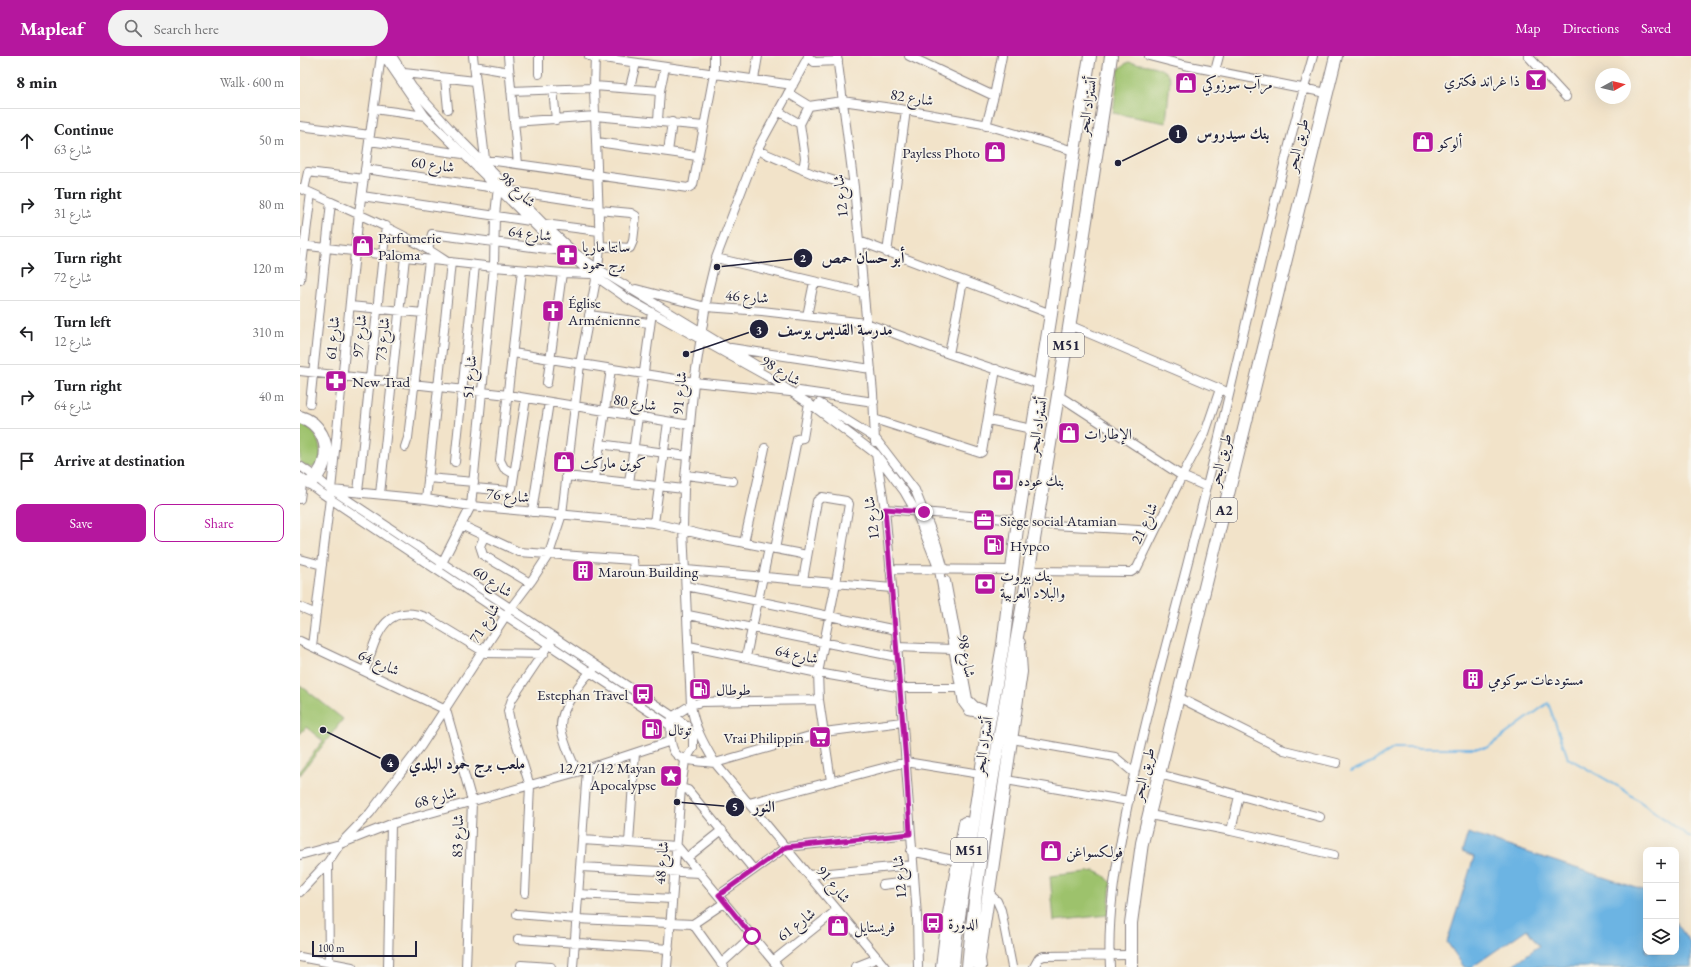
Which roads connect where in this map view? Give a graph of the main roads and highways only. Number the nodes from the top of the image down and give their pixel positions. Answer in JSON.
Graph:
{"nodes":[{"id":1,"x":1090,"y":56,"type":"edge"},
{"id":2,"x":1111,"y":56,"type":"edge"},
{"id":3,"x":1336,"y":56,"type":"edge"},
{"id":4,"x":300,"y":417,"type":"edge"},
{"id":5,"x":306,"y":481,"type":"edge"},
{"id":6,"x":1003,"y":645,"type":"junction"},
{"id":7,"x":1006,"y":738,"type":"junction"},
{"id":8,"x":1130,"y":961,"type":"edge"},
{"id":9,"x":942,"y":967,"type":"edge"},
{"id":10,"x":953,"y":967,"type":"edge"},
{"id":11,"x":968,"y":967,"type":"edge"},
{"id":12,"x":980,"y":967,"type":"edge"}],
"edges":[{"from":1,"to":6,"type":"highway","name":"أتستراد البحر","number":"M51"},
{"from":2,"to":7,"type":"highway","name":"أتستراد البحر","number":"M51"},
{"from":3,"to":8,"type":"highway","name":"طريق البحر","number":"A2"},
{"from":4,"to":5,"type":"highway"},
{"from":6,"to":9,"type":"highway"},
{"from":6,"to":10,"type":"highway","name":"أتستراد البحر","number":"M51"},
{"from":7,"to":11,"type":"highway","name":"أتستراد البحر","number":"M51"},
{"from":7,"to":12,"type":"highway"}]}
